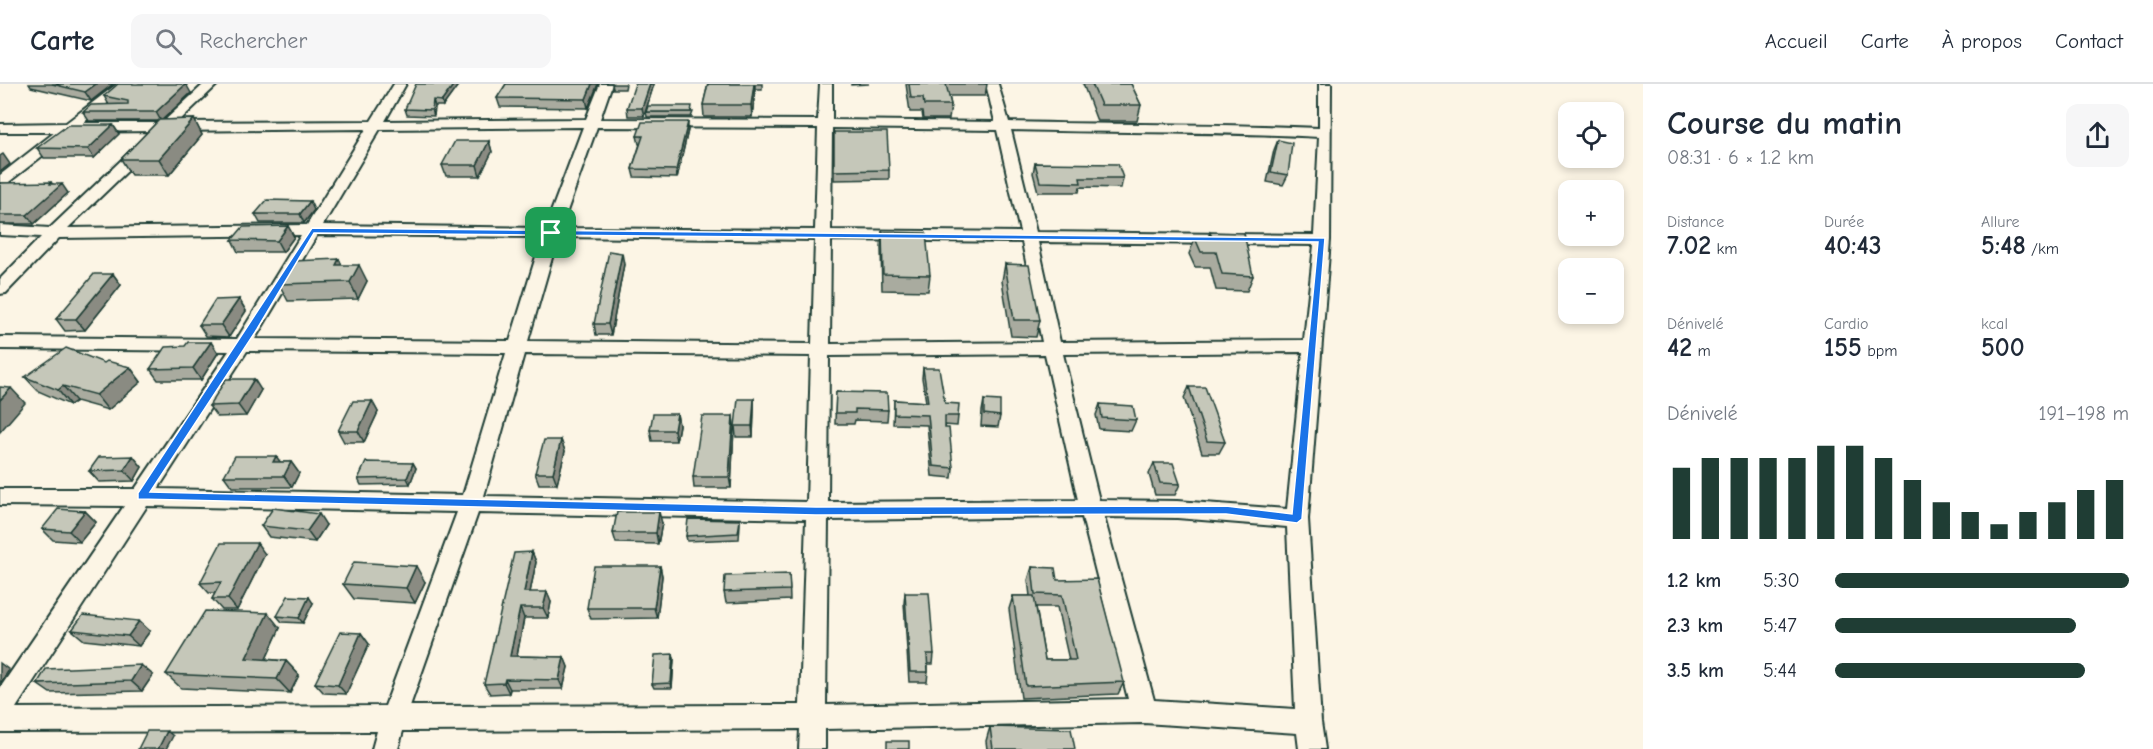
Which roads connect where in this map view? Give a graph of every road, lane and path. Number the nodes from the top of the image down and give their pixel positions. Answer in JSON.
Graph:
{"nodes":[{"id":1,"x":125,"y":84,"type":"edge"},
{"id":2,"x":212,"y":84,"type":"edge"},
{"id":3,"x":400,"y":84,"type":"edge"},
{"id":4,"x":606,"y":84,"type":"edge"},
{"id":5,"x":826,"y":84,"type":"edge"},
{"id":6,"x":992,"y":84,"type":"edge"},
{"id":7,"x":1324,"y":84,"type":"edge"},
{"id":8,"x":592,"y":123,"type":"junction"},
{"id":9,"x":375,"y":125,"type":"junction"},
{"id":10,"x":824,"y":126,"type":"junction"},
{"id":11,"x":1004,"y":126,"type":"junction"},
{"id":12,"x":165,"y":127,"type":"junction"},
{"id":13,"x":0,"y":128,"type":"edge"},
{"id":14,"x":67,"y":129,"type":"junction"},
{"id":15,"x":1326,"y":133,"type":"junction"},
{"id":16,"x":0,"y":182,"type":"edge"},
{"id":17,"x":0,"y":230,"type":"edge"},
{"id":18,"x":312,"y":230,"type":"junction"},
{"id":19,"x":55,"y":233,"type":"junction"},
{"id":20,"x":551,"y":233,"type":"junction"},
{"id":21,"x":822,"y":237,"type":"junction"},
{"id":22,"x":1030,"y":237,"type":"junction"},
{"id":23,"x":1322,"y":240,"type":"junction"},
{"id":24,"x":0,"y":289,"type":"edge"},
{"id":25,"x":0,"y":343,"type":"edge"},
{"id":26,"x":243,"y":344,"type":"junction"},
{"id":27,"x":519,"y":346,"type":"junction"},
{"id":28,"x":1052,"y":346,"type":"junction"},
{"id":29,"x":1312,"y":346,"type":"junction"},
{"id":30,"x":819,"y":350,"type":"junction"},
{"id":31,"x":0,"y":496,"type":"edge"},
{"id":32,"x":142,"y":496,"type":"junction"},
{"id":33,"x":471,"y":503,"type":"junction"},
{"id":34,"x":1092,"y":510,"type":"junction"},
{"id":35,"x":816,"y":511,"type":"junction"},
{"id":36,"x":1297,"y":519,"type":"junction"},
{"id":37,"x":0,"y":710,"type":"edge"},
{"id":38,"x":1144,"y":711,"type":"junction"},
{"id":39,"x":394,"y":717,"type":"junction"},
{"id":40,"x":813,"y":717,"type":"junction"},
{"id":41,"x":0,"y":720,"type":"edge"},
{"id":42,"x":1308,"y":722,"type":"junction"},
{"id":43,"x":385,"y":749,"type":"edge"},
{"id":44,"x":812,"y":749,"type":"edge"},
{"id":45,"x":1312,"y":749,"type":"edge"}],
"edges":[{"from":1,"to":14,"type":"street"},
{"from":2,"to":12,"type":"street"},
{"from":3,"to":9,"type":"street"},
{"from":4,"to":8,"type":"street"},
{"from":5,"to":10,"type":"street"},
{"from":6,"to":11,"type":"street"},
{"from":7,"to":15,"type":"street"},
{"from":8,"to":9,"type":"street"},
{"from":8,"to":10,"type":"street"},
{"from":8,"to":20,"type":"street"},
{"from":9,"to":12,"type":"street"},
{"from":9,"to":18,"type":"street"},
{"from":10,"to":11,"type":"street"},
{"from":10,"to":21,"type":"street"},
{"from":11,"to":15,"type":"street"},
{"from":11,"to":22,"type":"street"},
{"from":12,"to":14,"type":"street"},
{"from":12,"to":19,"type":"street"},
{"from":13,"to":14,"type":"street"},
{"from":14,"to":16,"type":"street"},
{"from":15,"to":23,"type":"street"},
{"from":17,"to":19,"type":"street"},
{"from":18,"to":19,"type":"street"},
{"from":18,"to":20,"type":"street"},
{"from":18,"to":26,"type":"street"},
{"from":19,"to":24,"type":"street"},
{"from":20,"to":21,"type":"street"},
{"from":20,"to":27,"type":"street"},
{"from":21,"to":22,"type":"street"},
{"from":21,"to":30,"type":"street"},
{"from":22,"to":23,"type":"street"},
{"from":22,"to":28,"type":"street"},
{"from":23,"to":29,"type":"street"},
{"from":25,"to":26,"type":"street"},
{"from":26,"to":27,"type":"street"},
{"from":26,"to":32,"type":"street"},
{"from":27,"to":30,"type":"street"},
{"from":27,"to":33,"type":"street"},
{"from":28,"to":29,"type":"street"},
{"from":28,"to":30,"type":"street"},
{"from":28,"to":34,"type":"street"},
{"from":29,"to":36,"type":"street"},
{"from":30,"to":35,"type":"street"},
{"from":31,"to":32,"type":"street"},
{"from":32,"to":33,"type":"street"},
{"from":32,"to":37,"type":"street"},
{"from":33,"to":35,"type":"street"},
{"from":33,"to":39,"type":"street"},
{"from":34,"to":35,"type":"street"},
{"from":34,"to":36,"type":"street"},
{"from":34,"to":38,"type":"street"},
{"from":35,"to":40,"type":"street"},
{"from":36,"to":42,"type":"street"},
{"from":38,"to":40,"type":"street"},
{"from":38,"to":42,"type":"street"},
{"from":39,"to":40,"type":"street"},
{"from":39,"to":41,"type":"street"},
{"from":39,"to":43,"type":"street"},
{"from":40,"to":44,"type":"street"},
{"from":42,"to":45,"type":"street"}]}
